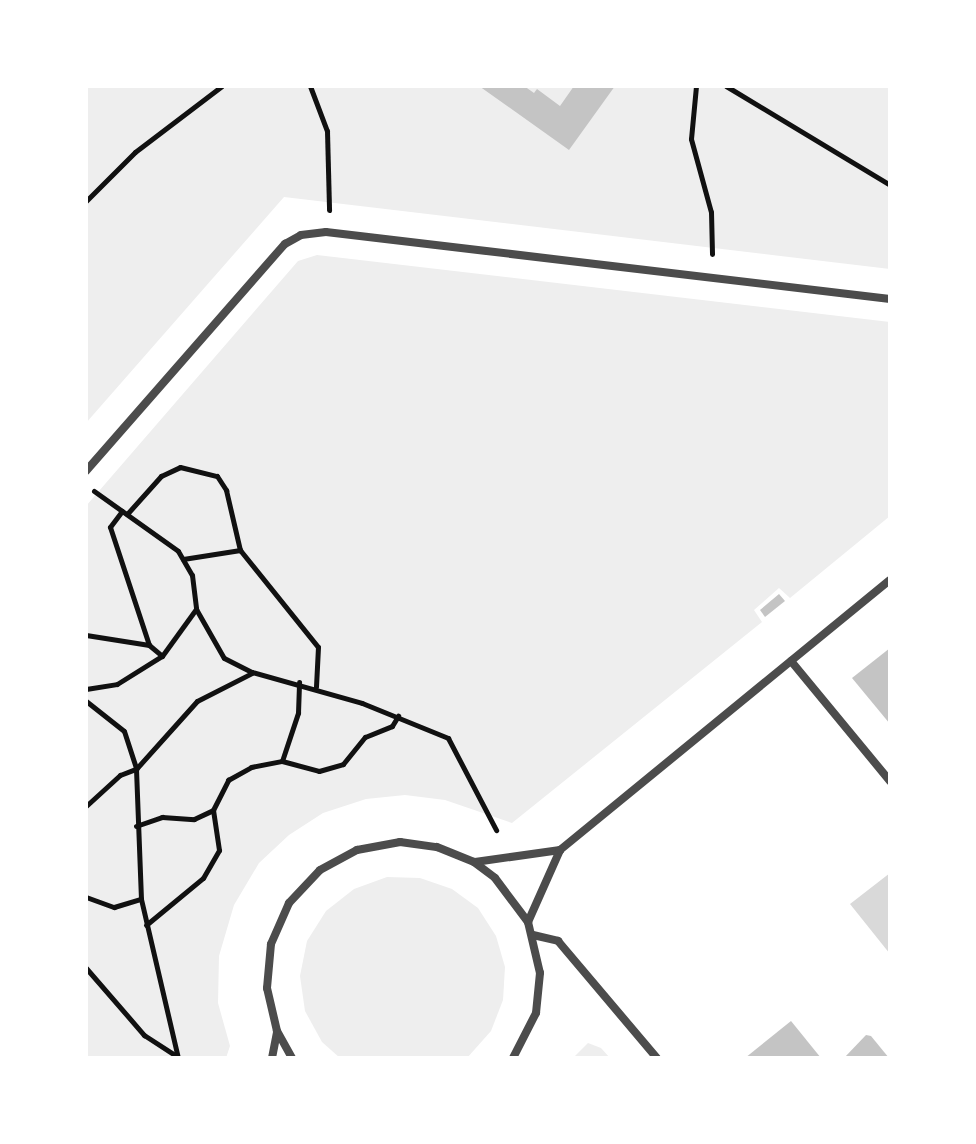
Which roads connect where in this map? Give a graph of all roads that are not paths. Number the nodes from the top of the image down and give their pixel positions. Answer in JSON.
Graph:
{"nodes":[{"id":1,"x":890,"y":299,"type":"edge"},
{"id":2,"x":86,"y":471,"type":"edge"},
{"id":3,"x":890,"y":580,"type":"edge"},
{"id":4,"x":791,"y":661,"type":"junction"},
{"id":5,"x":890,"y":781,"type":"edge"},
{"id":6,"x":560,"y":850,"type":"junction"},
{"id":7,"x":474,"y":862,"type":"junction"},
{"id":8,"x":528,"y":922,"type":"junction"},
{"id":9,"x":533,"y":935,"type":"junction"},
{"id":10,"x":277,"y":1031,"type":"junction"},
{"id":11,"x":272,"y":1058,"type":"edge"},
{"id":12,"x":292,"y":1058,"type":"edge"},
{"id":13,"x":513,"y":1058,"type":"edge"},
{"id":14,"x":657,"y":1058,"type":"edge"}],
"edges":[{"from":1,"to":2,"type":"street"},
{"from":3,"to":4,"type":"street"},
{"from":4,"to":5,"type":"street"},
{"from":4,"to":6,"type":"street"},
{"from":6,"to":7,"type":"street"},
{"from":6,"to":8,"type":"street"},
{"from":7,"to":8,"type":"street"},
{"from":7,"to":10,"type":"street"},
{"from":8,"to":9,"type":"street"},
{"from":9,"to":13,"type":"street"},
{"from":9,"to":14,"type":"street"},
{"from":10,"to":11,"type":"street"},
{"from":10,"to":12,"type":"street"}]}
